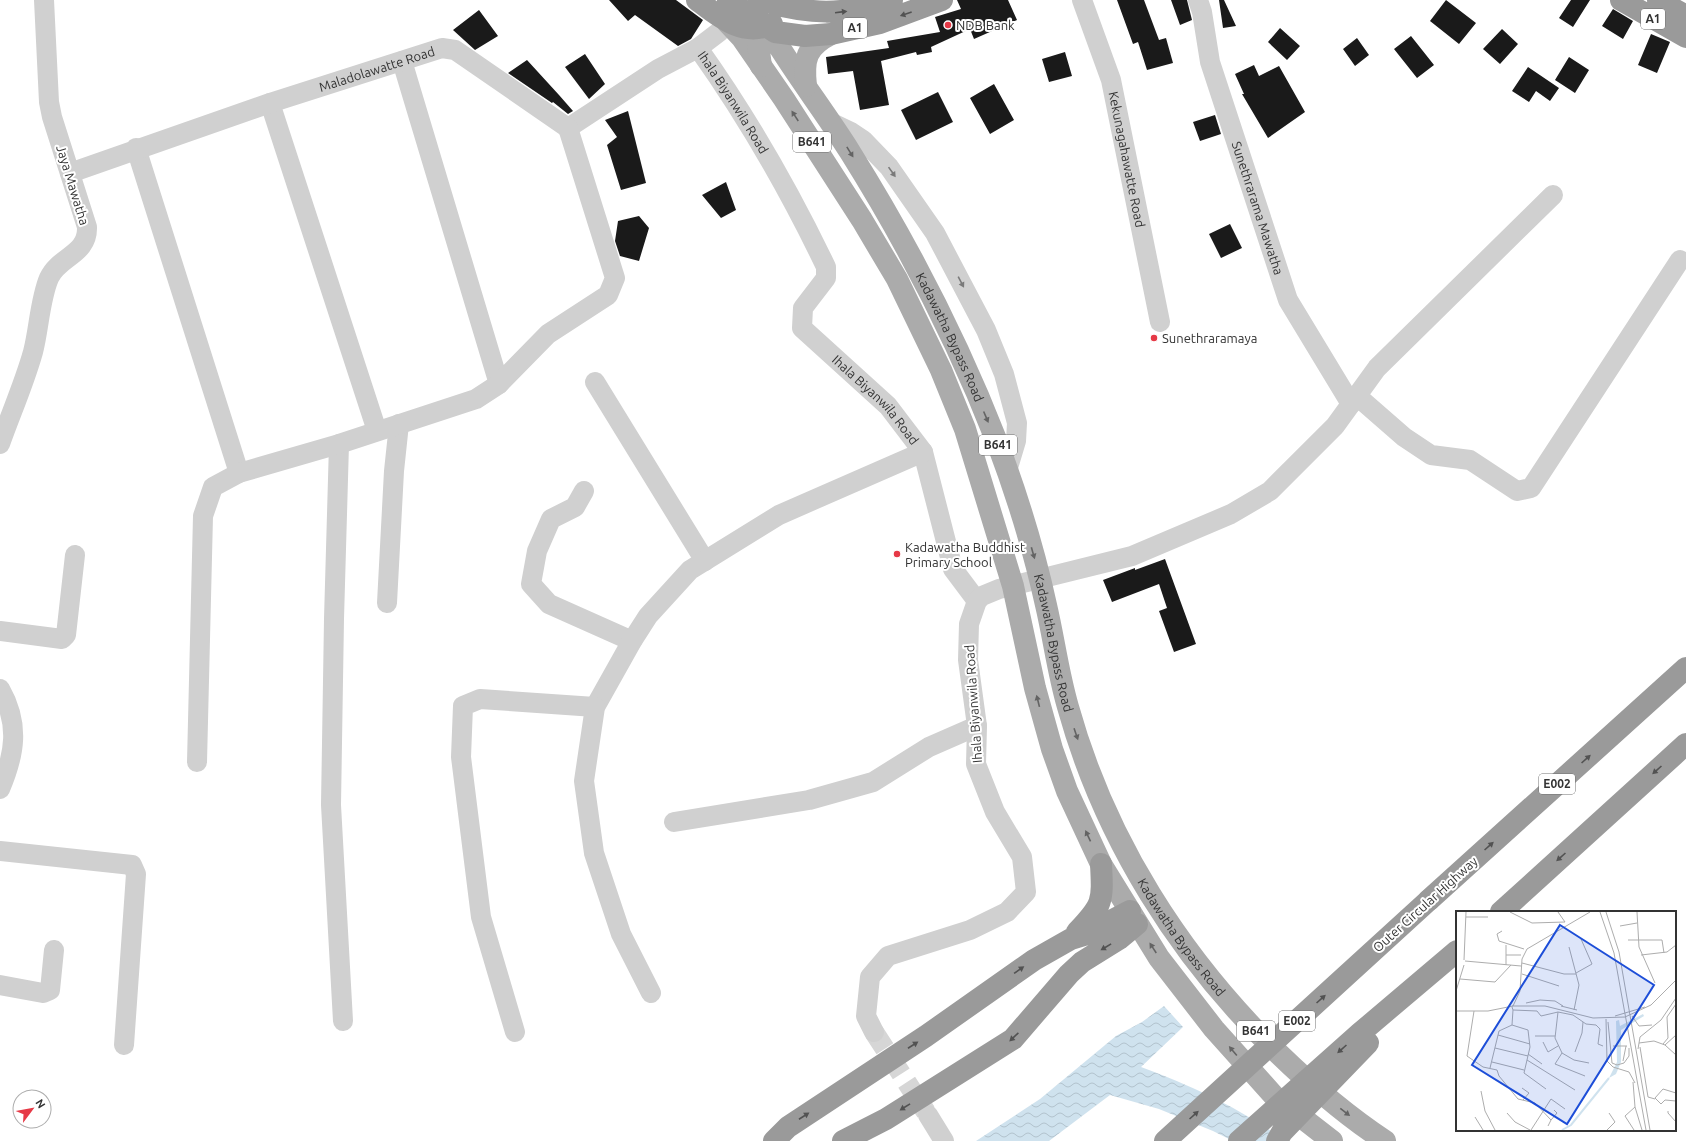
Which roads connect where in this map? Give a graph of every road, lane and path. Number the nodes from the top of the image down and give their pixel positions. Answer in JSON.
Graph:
{"nodes":[{"id":1,"x":44,"y":0,"type":"edge"},
{"id":2,"x":697,"y":0,"type":"edge"},
{"id":3,"x":728,"y":0,"type":"edge"},
{"id":4,"x":759,"y":0,"type":"edge"},
{"id":5,"x":892,"y":0,"type":"edge"},
{"id":6,"x":942,"y":0,"type":"edge"},
{"id":7,"x":1082,"y":0,"type":"edge"},
{"id":8,"x":1198,"y":0,"type":"edge"},
{"id":9,"x":1621,"y":0,"type":"edge"},
{"id":10,"x":1658,"y":0,"type":"edge"},
{"id":11,"x":802,"y":11,"type":"junction"},
{"id":12,"x":1686,"y":16,"type":"edge"},
{"id":13,"x":727,"y":22,"type":"junction"},
{"id":14,"x":767,"y":27,"type":"junction"},
{"id":15,"x":831,"y":34,"type":"junction"},
{"id":16,"x":1686,"y":37,"type":"edge"},
{"id":17,"x":698,"y":48,"type":"junction"},
{"id":18,"x":402,"y":61,"type":"junction"},
{"id":19,"x":761,"y":66,"type":"junction"},
{"id":20,"x":806,"y":86,"type":"junction"},
{"id":21,"x":270,"y":103,"type":"junction"},
{"id":22,"x":830,"y":122,"type":"junction"},
{"id":23,"x":568,"y":128,"type":"junction"},
{"id":24,"x":136,"y":148,"type":"junction"},
{"id":25,"x":70,"y":173,"type":"junction"},
{"id":26,"x":1553,"y":195,"type":"dead end"},
{"id":27,"x":1680,"y":260,"type":"dead end"},
{"id":28,"x":1160,"y":322,"type":"dead end"},
{"id":29,"x":595,"y":382,"type":"dead end"},
{"id":30,"x":499,"y":384,"type":"junction"},
{"id":31,"x":1354,"y":400,"type":"junction"},
{"id":32,"x":398,"y":424,"type":"junction"},
{"id":33,"x":377,"y":431,"type":"junction"},
{"id":34,"x":0,"y":444,"type":"edge"},
{"id":35,"x":339,"y":444,"type":"junction"},
{"id":36,"x":923,"y":452,"type":"junction"},
{"id":37,"x":1007,"y":471,"type":"junction"},
{"id":38,"x":239,"y":473,"type":"junction"},
{"id":39,"x":584,"y":491,"type":"dead end"},
{"id":40,"x":75,"y":555,"type":"dead end"},
{"id":41,"x":705,"y":561,"type":"junction"},
{"id":42,"x":1040,"y":579,"type":"junction"},
{"id":43,"x":1013,"y":586,"type":"junction"},
{"id":44,"x":977,"y":601,"type":"junction"},
{"id":45,"x":387,"y":603,"type":"dead end"},
{"id":46,"x":0,"y":631,"type":"edge"},
{"id":47,"x":632,"y":641,"type":"junction"},
{"id":48,"x":1686,"y":668,"type":"edge"},
{"id":49,"x":0,"y":689,"type":"edge"},
{"id":50,"x":595,"y":708,"type":"junction"},
{"id":51,"x":977,"y":726,"type":"junction"},
{"id":52,"x":1686,"y":744,"type":"edge"},
{"id":53,"x":197,"y":762,"type":"dead end"},
{"id":54,"x":0,"y":789,"type":"edge"},
{"id":55,"x":674,"y":822,"type":"dead end"},
{"id":56,"x":0,"y":851,"type":"edge"},
{"id":57,"x":1101,"y":864,"type":"junction"},
{"id":58,"x":1155,"y":904,"type":"junction"},
{"id":59,"x":1502,"y":911,"type":"edge"},
{"id":60,"x":1133,"y":917,"type":"junction"},
{"id":61,"x":1071,"y":939,"type":"junction"},
{"id":62,"x":54,"y":950,"type":"dead end"},
{"id":63,"x":1456,"y":953,"type":"edge"},
{"id":64,"x":1456,"y":953,"type":"edge"},
{"id":65,"x":0,"y":985,"type":"edge"},
{"id":66,"x":651,"y":993,"type":"dead end"},
{"id":67,"x":343,"y":1022,"type":"dead end"},
{"id":68,"x":515,"y":1032,"type":"dead end"},
{"id":69,"x":874,"y":1032,"type":"tunnel mouth"},
{"id":70,"x":124,"y":1045,"type":"dead end"},
{"id":71,"x":928,"y":1115,"type":"tunnel mouth"},
{"id":72,"x":774,"y":1141,"type":"edge"},
{"id":73,"x":843,"y":1141,"type":"edge"},
{"id":74,"x":944,"y":1141,"type":"edge"},
{"id":75,"x":1165,"y":1141,"type":"edge"},
{"id":76,"x":1239,"y":1141,"type":"edge"},
{"id":77,"x":1277,"y":1141,"type":"edge"},
{"id":78,"x":1332,"y":1141,"type":"edge"},
{"id":79,"x":1385,"y":1141,"type":"edge"}],
"edges":[{"from":1,"to":25,"type":"street","name":"Jaya Mawatha"},
{"from":2,"to":13,"type":"highway","number":"A1"},
{"from":3,"to":14,"type":"highway","number":"A1"},
{"from":4,"to":11,"type":"highway","number":"A1"},
{"from":11,"to":5,"type":"highway","number":"A1","one_way":true},
{"from":6,"to":15,"type":"highway","number":"A1","one_way":true},
{"from":7,"to":28,"type":"street","name":"Kekunagahawatte Road"},
{"from":8,"to":31,"type":"street","name":"Sunethrarama Mawatha"},
{"from":9,"to":16,"type":"highway","number":"A1"},
{"from":10,"to":12,"type":"highway","number":"A1"},
{"from":11,"to":14,"type":"highway"},
{"from":13,"to":14,"type":"highway","number":"A1"},
{"from":13,"to":17,"type":"street","name":"Ihala Biyanwila Road"},
{"from":13,"to":19,"type":"main road","name":"Kadawatha Bypass Road","number":"B641"},
{"from":14,"to":15,"type":"highway","number":"A1"},
{"from":14,"to":19,"type":"main road"},
{"from":14,"to":20,"type":"main road","name":"Kadawatha Bypass Road","number":"B641"},
{"from":15,"to":20,"type":"main road"},
{"from":17,"to":23,"type":"street"},
{"from":17,"to":36,"type":"street","name":"Ihala Biyanwila Road"},
{"from":18,"to":21,"type":"street","name":"Maladolawatte Road"},
{"from":18,"to":23,"type":"street","name":"Maladolawatte Road"},
{"from":18,"to":30,"type":"street"},
{"from":43,"to":19,"type":"main road","name":"Kadawatha Bypass Road","number":"B641","one_way":true},
{"from":20,"to":22,"type":"main road","name":"Kadawatha Bypass Road","number":"B641"},
{"from":21,"to":24,"type":"street","name":"Maladolawatte Road"},
{"from":21,"to":33,"type":"street"},
{"from":22,"to":37,"type":"main road","name":"Kadawatha Bypass Road","number":"B641","one_way":true},
{"from":22,"to":37,"type":"street","one_way":true},
{"from":23,"to":30,"type":"street"},
{"from":24,"to":25,"type":"street","name":"Maladolawatte Road"},
{"from":24,"to":38,"type":"street"},
{"from":25,"to":34,"type":"street","name":"Jaya Mawatha"},
{"from":26,"to":31,"type":"street"},
{"from":27,"to":31,"type":"street","name":"Sunethrarama Mawatha"},
{"from":29,"to":41,"type":"street"},
{"from":30,"to":32,"type":"street"},
{"from":31,"to":42,"type":"street"},
{"from":32,"to":33,"type":"street"},
{"from":32,"to":45,"type":"street"},
{"from":33,"to":35,"type":"street"},
{"from":35,"to":38,"type":"street"},
{"from":35,"to":67,"type":"street"},
{"from":36,"to":41,"type":"street"},
{"from":36,"to":44,"type":"street","name":"Ihala Biyanwila Road"},
{"from":37,"to":42,"type":"main road","name":"Kadawatha Bypass Road","number":"B641","one_way":true},
{"from":38,"to":53,"type":"street"},
{"from":39,"to":47,"type":"street"},
{"from":40,"to":46,"type":"street"},
{"from":41,"to":47,"type":"street"},
{"from":42,"to":43,"type":"street"},
{"from":42,"to":58,"type":"main road","name":"Kadawatha Bypass Road","number":"B641","one_way":true},
{"from":43,"to":44,"type":"street"},
{"from":57,"to":43,"type":"main road","name":"Kadawatha Bypass Road","number":"B641","one_way":true},
{"from":44,"to":51,"type":"street","name":"Ihala Biyanwila Road"},
{"from":47,"to":50,"type":"street"},
{"from":75,"to":48,"type":"highway","name":"Outer Circular Highway","number":"E002","one_way":true,"bridge":true},
{"from":49,"to":54,"type":"street"},
{"from":50,"to":66,"type":"street"},
{"from":50,"to":68,"type":"street"},
{"from":51,"to":55,"type":"street"},
{"from":51,"to":69,"type":"street","name":"Ihala Biyanwila Road"},
{"from":52,"to":59,"type":"highway","one_way":true},
{"from":56,"to":70,"type":"street"},
{"from":57,"to":60,"type":"main road","name":"Kadawatha Bypass Road","number":"B641"},
{"from":57,"to":61,"type":"highway"},
{"from":58,"to":60,"type":"main road"},
{"from":58,"to":79,"type":"main road","name":"Kadawatha Bypass Road","number":"B641","one_way":true},
{"from":60,"to":61,"type":"highway"},
{"from":60,"to":73,"type":"highway","one_way":true},
{"from":78,"to":60,"type":"main road","name":"Kadawatha Bypass Road","number":"B641","one_way":true},
{"from":72,"to":61,"type":"highway","one_way":true},
{"from":62,"to":65,"type":"street"},
{"from":63,"to":76,"type":"highway","one_way":true,"bridge":true},
{"from":64,"to":77,"type":"highway","bridge":true},
{"from":71,"to":74,"type":"street"}]}
